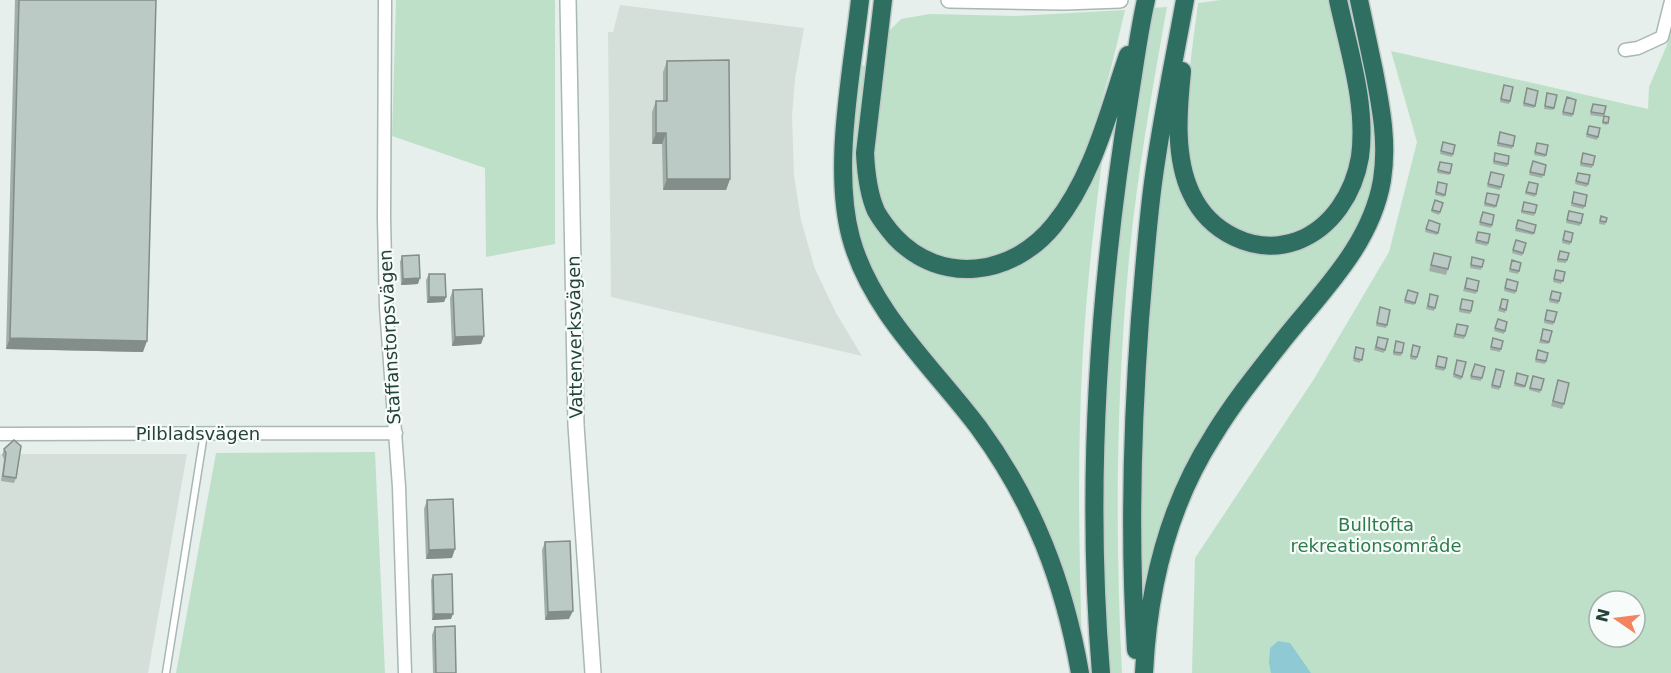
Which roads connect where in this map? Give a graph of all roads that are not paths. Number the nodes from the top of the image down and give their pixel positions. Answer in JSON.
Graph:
{"nodes":[{"id":1,"x":385,"y":0,"type":"edge"},
{"id":2,"x":568,"y":0,"type":"edge"},
{"id":3,"x":860,"y":0,"type":"edge"},
{"id":4,"x":883,"y":0,"type":"edge"},
{"id":5,"x":949,"y":0,"type":"edge"},
{"id":6,"x":1120,"y":0,"type":"edge"},
{"id":7,"x":1185,"y":0,"type":"edge"},
{"id":8,"x":1192,"y":0,"type":"edge"},
{"id":9,"x":1338,"y":0,"type":"edge"},
{"id":10,"x":1359,"y":0,"type":"edge"},
{"id":11,"x":1085,"y":1,"type":"edge"},
{"id":12,"x":1671,"y":1,"type":"edge"},
{"id":13,"x":1145,"y":4,"type":"edge"},
{"id":14,"x":1625,"y":50,"type":"dead end"},
{"id":15,"x":396,"y":433,"type":"junction"},
{"id":16,"x":0,"y":434,"type":"edge"},
{"id":17,"x":204,"y":434,"type":"junction"},
{"id":18,"x":166,"y":673,"type":"edge"},
{"id":19,"x":405,"y":673,"type":"edge"},
{"id":20,"x":593,"y":673,"type":"edge"},
{"id":21,"x":1080,"y":673,"type":"edge"},
{"id":22,"x":1101,"y":673,"type":"edge"},
{"id":23,"x":1137,"y":673,"type":"edge"},
{"id":24,"x":1144,"y":673,"type":"edge"}],
"edges":[{"from":1,"to":15,"type":"street","name":"Staffanstorpsvägen"},
{"from":2,"to":20,"type":"street","name":"Vattenverksvägen"},
{"from":3,"to":21,"type":"highway"},
{"from":4,"to":13,"type":"highway"},
{"from":5,"to":11,"type":"street"},
{"from":6,"to":11,"type":"street"},
{"from":7,"to":23,"type":"highway"},
{"from":8,"to":9,"type":"highway"},
{"from":10,"to":24,"type":"highway"},
{"from":12,"to":14,"type":"street"},
{"from":13,"to":22,"type":"highway"},
{"from":15,"to":17,"type":"street","name":"Pilbladsvägen"},
{"from":15,"to":19,"type":"street","name":"Staffanstorpsvägen"},
{"from":16,"to":17,"type":"street","name":"Pilbladsvägen"},
{"from":17,"to":18,"type":"lane"}]}
